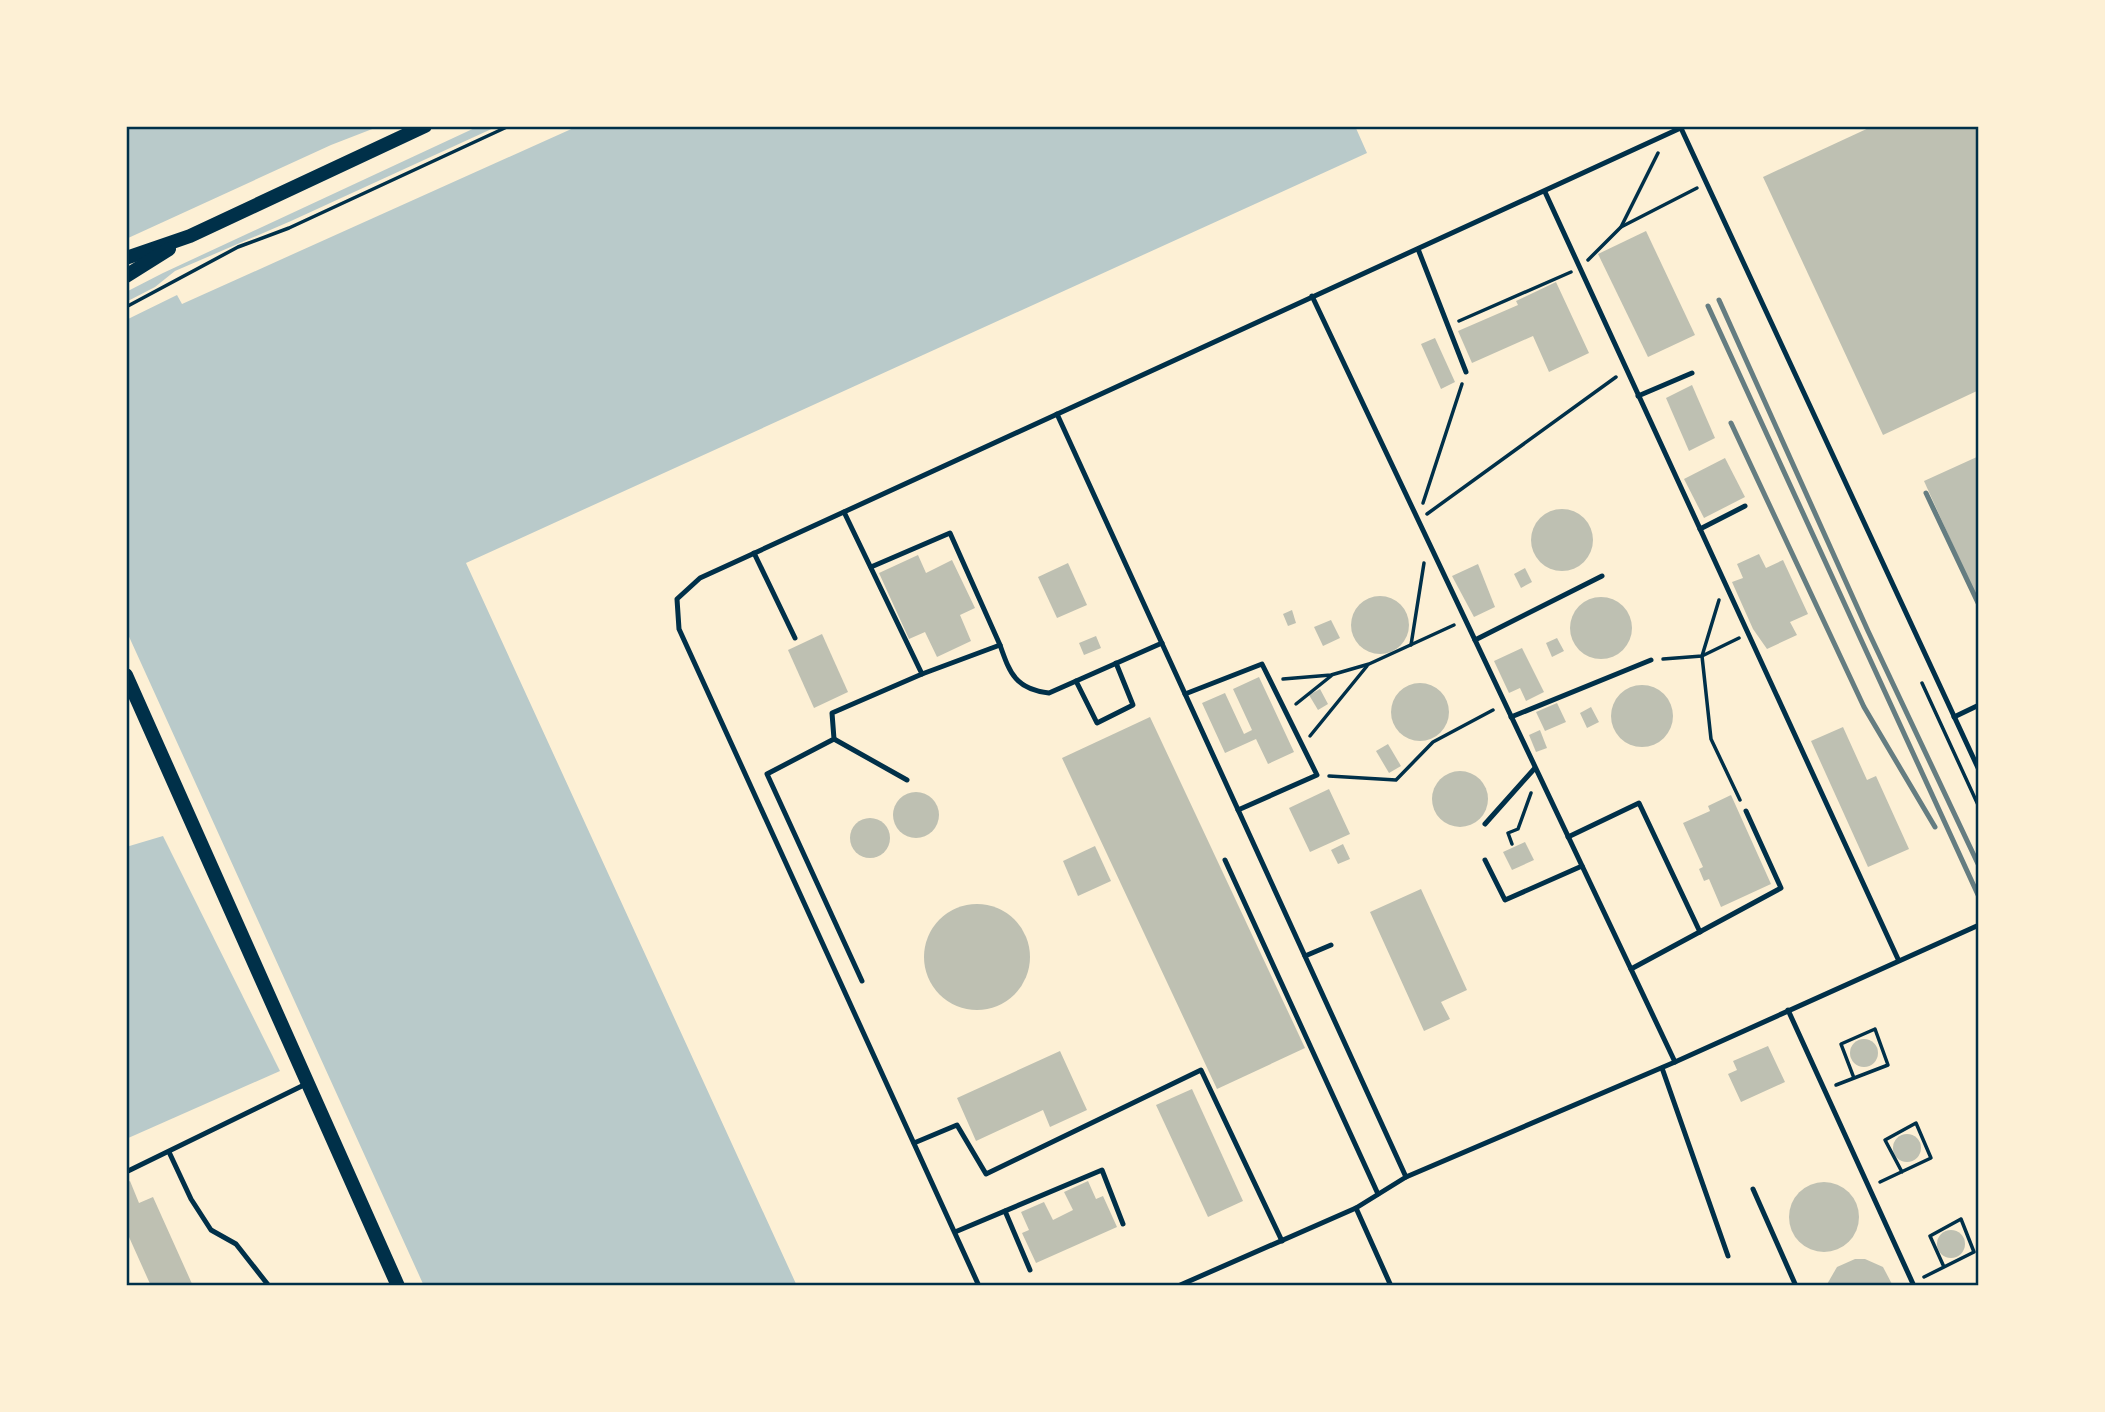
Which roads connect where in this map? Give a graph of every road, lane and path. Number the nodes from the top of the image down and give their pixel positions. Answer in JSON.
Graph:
{"nodes":[{"id":1,"x":425,"y":126,"type":"edge"},
{"id":2,"x":509,"y":126,"type":"edge"},
{"id":3,"x":1681,"y":127,"type":"edge"},
{"id":4,"x":1697,"y":188,"type":"dead end"},
{"id":5,"x":1545,"y":192,"type":"junction"},
{"id":6,"x":1621,"y":227,"type":"dead end"},
{"id":7,"x":190,"y":236,"type":"junction"},
{"id":8,"x":1418,"y":249,"type":"junction"},
{"id":9,"x":126,"y":258,"type":"edge"},
{"id":10,"x":126,"y":276,"type":"edge"},
{"id":11,"x":1312,"y":296,"type":"junction"},
{"id":12,"x":126,"y":307,"type":"edge"},
{"id":13,"x":1626,"y":369,"type":"junction"},
{"id":14,"x":1466,"y":372,"type":"joint"},
{"id":15,"x":1692,"y":373,"type":"dead end"},
{"id":16,"x":1639,"y":396,"type":"junction"},
{"id":17,"x":1057,"y":414,"type":"junction"},
{"id":18,"x":1745,"y":506,"type":"dead end"},
{"id":19,"x":844,"y":512,"type":"junction"},
{"id":20,"x":1418,"y":520,"type":"junction"},
{"id":21,"x":1700,"y":529,"type":"junction"},
{"id":22,"x":1428,"y":541,"type":"junction"},
{"id":23,"x":754,"y":553,"type":"junction"},
{"id":24,"x":871,"y":567,"type":"junction"},
{"id":25,"x":1602,"y":576,"type":"dead end"},
{"id":26,"x":1724,"y":582,"type":"junction"},
{"id":27,"x":1465,"y":620,"type":"junction"},
{"id":28,"x":1748,"y":634,"type":"junction"},
{"id":29,"x":795,"y":638,"type":"dead end"},
{"id":30,"x":1475,"y":640,"type":"junction"},
{"id":31,"x":1162,"y":643,"type":"junction"},
{"id":32,"x":1000,"y":645,"type":"junction"},
{"id":33,"x":1411,"y":645,"type":"junction"},
{"id":34,"x":1702,"y":656,"type":"junction"},
{"id":35,"x":1651,"y":660,"type":"joint"},
{"id":36,"x":1116,"y":663,"type":"junction"},
{"id":37,"x":1369,"y":664,"type":"junction"},
{"id":38,"x":922,"y":674,"type":"junction"},
{"id":39,"x":126,"y":675,"type":"edge"},
{"id":40,"x":1331,"y":675,"type":"junction"},
{"id":41,"x":1270,"y":680,"type":"junction"},
{"id":42,"x":1076,"y":681,"type":"junction"},
{"id":43,"x":1922,"y":681,"type":"dead end"},
{"id":44,"x":1185,"y":694,"type":"junction"},
{"id":45,"x":1503,"y":704,"type":"junction"},
{"id":46,"x":1979,"y":705,"type":"edge"},
{"id":47,"x":1286,"y":711,"type":"junction"},
{"id":48,"x":1511,"y":717,"type":"junction"},
{"id":49,"x":1954,"y":717,"type":"junction"},
{"id":50,"x":834,"y":739,"type":"junction"},
{"id":51,"x":1302,"y":745,"type":"junction"},
{"id":52,"x":1535,"y":768,"type":"junction"},
{"id":53,"x":1979,"y":770,"type":"edge"},
{"id":54,"x":1317,"y":775,"type":"junction"},
{"id":55,"x":1538,"y":775,"type":"junction"},
{"id":56,"x":907,"y":779,"type":"dead end"},
{"id":57,"x":1979,"y":807,"type":"edge"},
{"id":58,"x":1238,"y":810,"type":"junction"},
{"id":59,"x":1746,"y":811,"type":"joint"},
{"id":60,"x":1485,"y":824,"type":"dead end"},
{"id":61,"x":1568,"y":837,"type":"junction"},
{"id":62,"x":1512,"y":844,"type":"dead end"},
{"id":63,"x":1225,"y":860,"type":"dead end"},
{"id":64,"x":1485,"y":860,"type":"dead end"},
{"id":65,"x":1582,"y":866,"type":"junction"},
{"id":66,"x":1979,"y":925,"type":"edge"},
{"id":67,"x":1700,"y":932,"type":"junction"},
{"id":68,"x":1331,"y":945,"type":"dead end"},
{"id":69,"x":1305,"y":956,"type":"junction"},
{"id":70,"x":1898,"y":960,"type":"junction"},
{"id":71,"x":1631,"y":969,"type":"junction"},
{"id":72,"x":862,"y":981,"type":"dead end"},
{"id":73,"x":1788,"y":1010,"type":"junction"},
{"id":74,"x":1675,"y":1062,"type":"junction"},
{"id":75,"x":1662,"y":1068,"type":"junction"},
{"id":76,"x":1854,"y":1078,"type":"junction"},
{"id":77,"x":309,"y":1083,"type":"junction"},
{"id":78,"x":1824,"y":1090,"type":"junction"},
{"id":79,"x":914,"y":1143,"type":"junction"},
{"id":80,"x":169,"y":1152,"type":"junction"},
{"id":81,"x":126,"y":1172,"type":"edge"},
{"id":82,"x":1902,"y":1172,"type":"junction"},
{"id":83,"x":1406,"y":1177,"type":"junction"},
{"id":84,"x":1869,"y":1187,"type":"junction"},
{"id":85,"x":1753,"y":1189,"type":"dead end"},
{"id":86,"x":1378,"y":1194,"type":"junction"},
{"id":87,"x":1356,"y":1208,"type":"junction"},
{"id":88,"x":1005,"y":1211,"type":"junction"},
{"id":89,"x":1123,"y":1224,"type":"dead end"},
{"id":90,"x":955,"y":1232,"type":"junction"},
{"id":91,"x":1282,"y":1241,"type":"junction"},
{"id":92,"x":1728,"y":1256,"type":"dead end"},
{"id":93,"x":1944,"y":1267,"type":"junction"},
{"id":94,"x":1031,"y":1270,"type":"dead end"},
{"id":95,"x":1913,"y":1284,"type":"edge"},
{"id":96,"x":269,"y":1286,"type":"edge"},
{"id":97,"x":398,"y":1286,"type":"edge"},
{"id":98,"x":979,"y":1286,"type":"edge"},
{"id":99,"x":1178,"y":1286,"type":"edge"},
{"id":100,"x":1391,"y":1286,"type":"edge"},
{"id":101,"x":1796,"y":1286,"type":"edge"}],
"edges":[{"from":1,"to":7,"type":"main road"},
{"from":2,"to":12,"type":"path"},
{"from":3,"to":5,"type":"lane"},
{"from":3,"to":49,"type":"lane"},
{"from":4,"to":6,"type":"path"},
{"from":5,"to":8,"type":"lane"},
{"from":5,"to":13,"type":"lane"},
{"from":7,"to":9,"type":"main road"},
{"from":7,"to":10,"type":"main road"},
{"from":8,"to":11,"type":"lane"},
{"from":8,"to":14,"type":"lane"},
{"from":11,"to":17,"type":"lane"},
{"from":11,"to":20,"type":"lane"},
{"from":13,"to":16,"type":"lane"},
{"from":13,"to":20,"type":"path"},
{"from":14,"to":20,"type":"path"},
{"from":15,"to":16,"type":"lane"},
{"from":16,"to":21,"type":"lane"},
{"from":17,"to":19,"type":"lane"},
{"from":17,"to":31,"type":"lane"},
{"from":18,"to":21,"type":"lane"},
{"from":19,"to":23,"type":"lane"},
{"from":19,"to":24,"type":"lane"},
{"from":20,"to":22,"type":"lane"},
{"from":21,"to":26,"type":"lane"},
{"from":22,"to":27,"type":"lane"},
{"from":22,"to":33,"type":"path"},
{"from":23,"to":29,"type":"lane"},
{"from":23,"to":79,"type":"lane"},
{"from":24,"to":32,"type":"lane"},
{"from":24,"to":38,"type":"lane"},
{"from":25,"to":30,"type":"lane"},
{"from":26,"to":28,"type":"lane"},
{"from":26,"to":34,"type":"path"},
{"from":27,"to":30,"type":"lane"},
{"from":27,"to":33,"type":"path"},
{"from":28,"to":34,"type":"path"},
{"from":28,"to":70,"type":"lane"},
{"from":30,"to":45,"type":"lane"},
{"from":31,"to":36,"type":"lane"},
{"from":31,"to":44,"type":"lane"},
{"from":32,"to":38,"type":"lane"},
{"from":32,"to":42,"type":"lane"},
{"from":33,"to":37,"type":"path"},
{"from":34,"to":35,"type":"path"},
{"from":34,"to":59,"type":"path"},
{"from":35,"to":48,"type":"lane"},
{"from":36,"to":42,"type":"lane"},
{"from":36,"to":42,"type":"lane"},
{"from":37,"to":40,"type":"path"},
{"from":37,"to":51,"type":"path"},
{"from":38,"to":50,"type":"lane"},
{"from":39,"to":77,"type":"main road"},
{"from":40,"to":41,"type":"path"},
{"from":40,"to":47,"type":"path"},
{"from":41,"to":44,"type":"lane"},
{"from":41,"to":47,"type":"lane"},
{"from":43,"to":57,"type":"path"},
{"from":44,"to":58,"type":"lane"},
{"from":45,"to":48,"type":"lane"},
{"from":45,"to":54,"type":"path"},
{"from":46,"to":49,"type":"lane"},
{"from":47,"to":51,"type":"lane"},
{"from":48,"to":52,"type":"lane"},
{"from":49,"to":53,"type":"lane"},
{"from":50,"to":56,"type":"lane"},
{"from":50,"to":72,"type":"lane"},
{"from":51,"to":54,"type":"lane"},
{"from":52,"to":55,"type":"lane"},
{"from":52,"to":60,"type":"lane"},
{"from":54,"to":58,"type":"lane"},
{"from":55,"to":61,"type":"lane"},
{"from":55,"to":62,"type":"path"},
{"from":58,"to":69,"type":"lane"},
{"from":59,"to":67,"type":"lane"},
{"from":61,"to":65,"type":"lane"},
{"from":61,"to":67,"type":"lane"},
{"from":63,"to":86,"type":"lane"},
{"from":64,"to":65,"type":"lane"},
{"from":65,"to":71,"type":"lane"},
{"from":66,"to":70,"type":"lane"},
{"from":67,"to":71,"type":"lane"},
{"from":68,"to":69,"type":"lane"},
{"from":69,"to":83,"type":"lane"},
{"from":70,"to":73,"type":"lane"},
{"from":71,"to":74,"type":"lane"},
{"from":73,"to":74,"type":"lane"},
{"from":73,"to":78,"type":"lane"},
{"from":74,"to":75,"type":"lane"},
{"from":75,"to":83,"type":"lane"},
{"from":75,"to":92,"type":"lane"},
{"from":76,"to":76,"type":"path"},
{"from":76,"to":78,"type":"path"},
{"from":77,"to":80,"type":"lane"},
{"from":77,"to":97,"type":"main road"},
{"from":78,"to":84,"type":"lane"},
{"from":79,"to":90,"type":"lane"},
{"from":79,"to":91,"type":"lane"},
{"from":80,"to":81,"type":"lane"},
{"from":80,"to":96,"type":"lane"},
{"from":82,"to":82,"type":"path"},
{"from":82,"to":84,"type":"path"},
{"from":83,"to":86,"type":"lane"},
{"from":84,"to":95,"type":"lane"},
{"from":85,"to":101,"type":"lane"},
{"from":86,"to":87,"type":"lane"},
{"from":87,"to":91,"type":"lane"},
{"from":87,"to":100,"type":"lane"},
{"from":88,"to":89,"type":"lane"},
{"from":88,"to":90,"type":"lane"},
{"from":88,"to":94,"type":"lane"},
{"from":90,"to":98,"type":"lane"},
{"from":91,"to":99,"type":"lane"},
{"from":93,"to":93,"type":"path"},
{"from":93,"to":95,"type":"path"}]}
